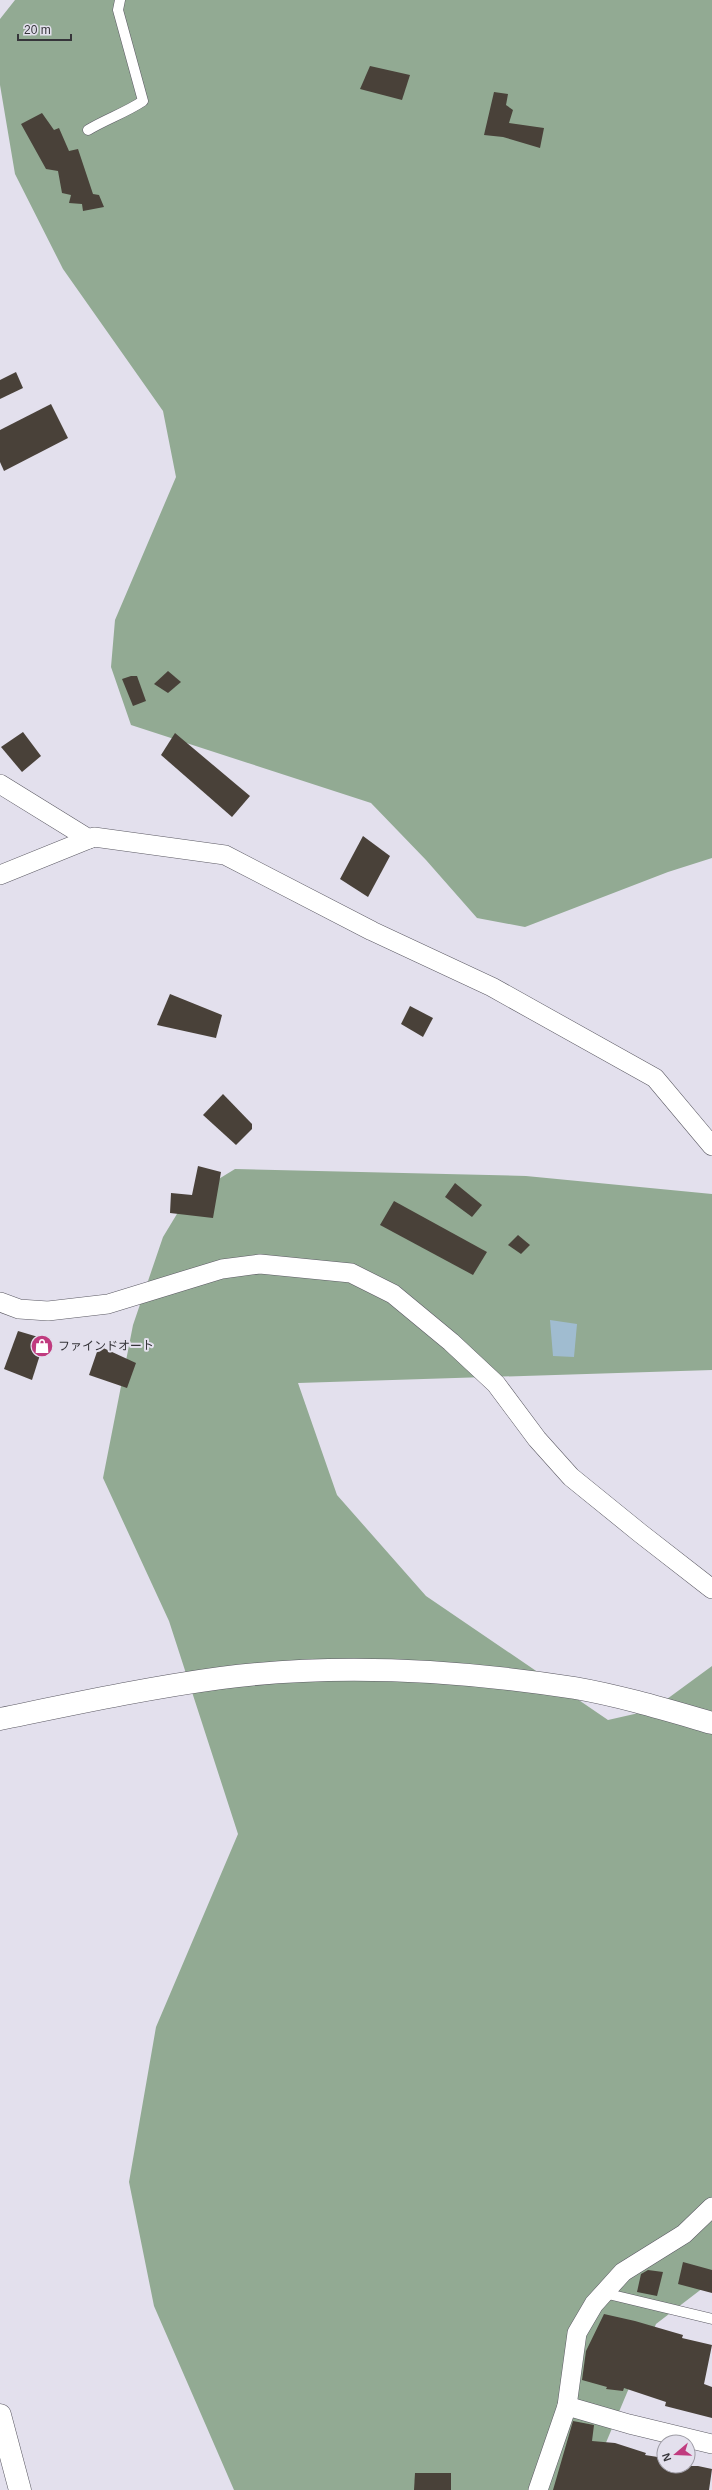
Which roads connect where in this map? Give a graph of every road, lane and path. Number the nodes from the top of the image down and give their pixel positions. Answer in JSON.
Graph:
{"nodes":[{"id":1,"x":120,"y":0,"type":"edge"},
{"id":2,"x":88,"y":130,"type":"dead end"},
{"id":3,"x":0,"y":784,"type":"edge"},
{"id":4,"x":89,"y":839,"type":"junction"},
{"id":5,"x":0,"y":875,"type":"edge"},
{"id":6,"x":712,"y":1146,"type":"edge"},
{"id":7,"x":0,"y":1302,"type":"edge"},
{"id":8,"x":712,"y":1589,"type":"edge"},
{"id":9,"x":0,"y":1719,"type":"edge"},
{"id":10,"x":712,"y":1723,"type":"edge"},
{"id":11,"x":712,"y":2207,"type":"edge"},
{"id":12,"x":604,"y":2293,"type":"junction"},
{"id":13,"x":712,"y":2319,"type":"edge"},
{"id":14,"x":567,"y":2406,"type":"junction"},
{"id":15,"x":0,"y":2415,"type":"edge"},
{"id":16,"x":712,"y":2444,"type":"edge"},
{"id":17,"x":20,"y":2490,"type":"edge"},
{"id":18,"x":538,"y":2490,"type":"edge"}],
"edges":[{"from":1,"to":2,"type":"lane"},
{"from":3,"to":4,"type":"street"},
{"from":4,"to":5,"type":"street"},
{"from":4,"to":6,"type":"street"},
{"from":7,"to":8,"type":"street"},
{"from":9,"to":10,"type":"main road"},
{"from":11,"to":12,"type":"street"},
{"from":12,"to":13,"type":"lane"},
{"from":12,"to":14,"type":"street"},
{"from":14,"to":16,"type":"street"},
{"from":14,"to":18,"type":"street"},
{"from":15,"to":17,"type":"main road"}]}
